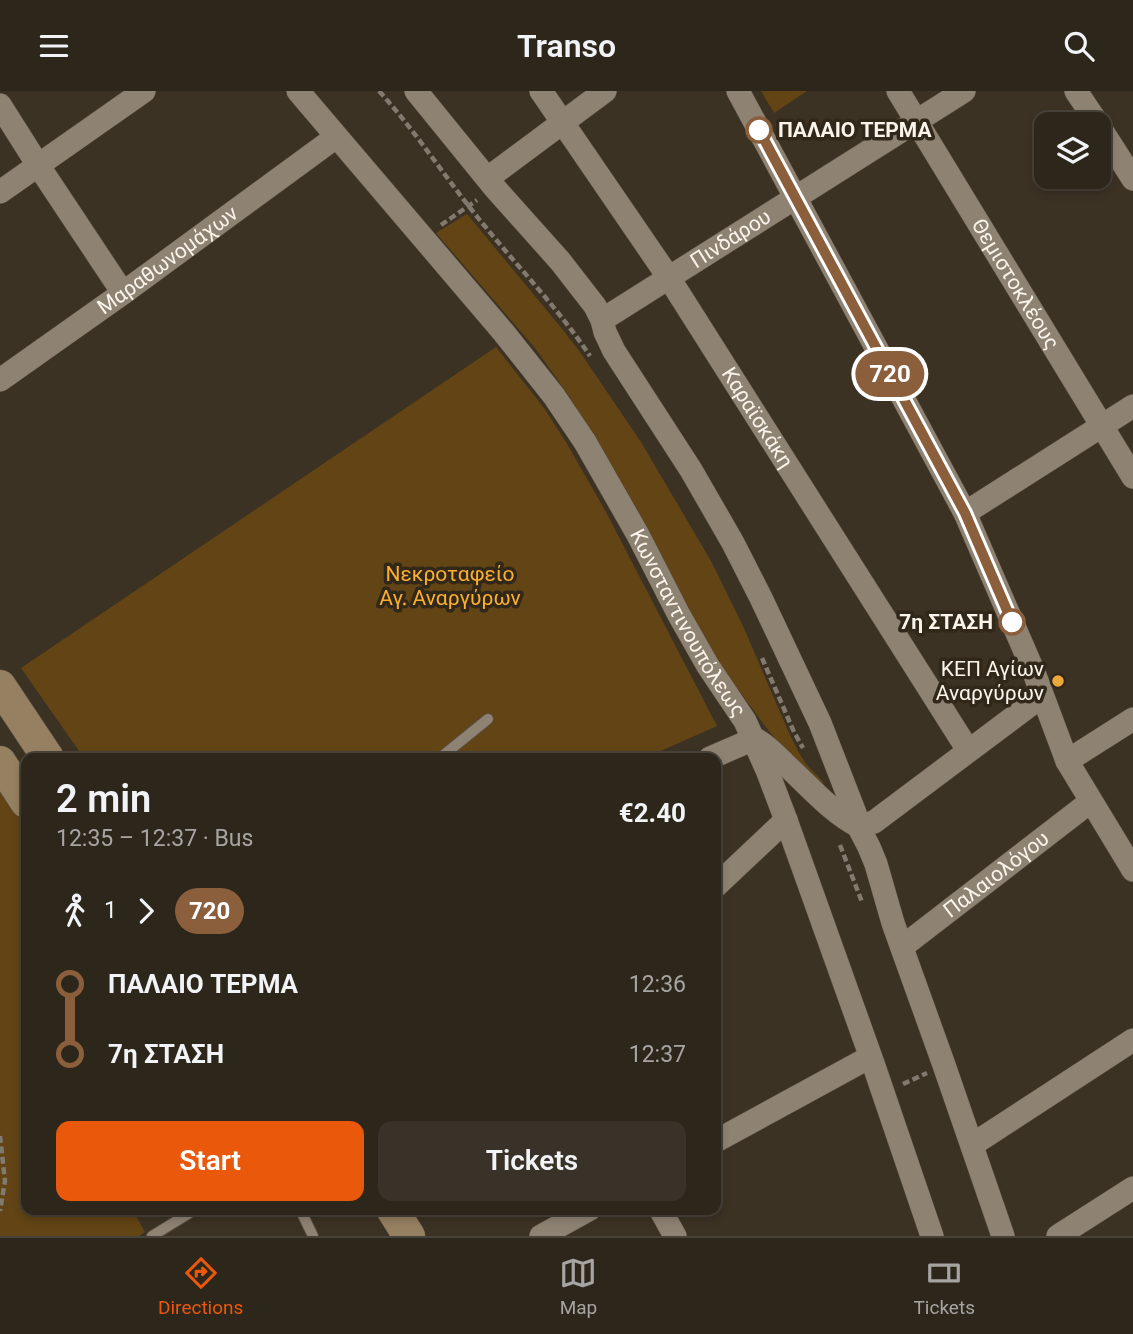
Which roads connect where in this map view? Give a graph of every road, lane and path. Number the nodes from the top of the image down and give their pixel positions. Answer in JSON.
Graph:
{"nodes":[{"id":1,"x":144,"y":91,"type":"edge"},
{"id":2,"x":298,"y":91,"type":"edge"},
{"id":3,"x":379,"y":91,"type":"edge"},
{"id":4,"x":416,"y":91,"type":"edge"},
{"id":5,"x":541,"y":91,"type":"edge"},
{"id":6,"x":605,"y":91,"type":"edge"},
{"id":7,"x":738,"y":91,"type":"edge"},
{"id":8,"x":898,"y":91,"type":"edge"},
{"id":9,"x":964,"y":91,"type":"edge"},
{"id":10,"x":1076,"y":91,"type":"edge"},
{"id":11,"x":0,"y":105,"type":"edge"},
{"id":12,"x":1090,"y":112,"type":"edge"},
{"id":13,"x":563,"y":121,"type":"junction"},
{"id":14,"x":917,"y":121,"type":"junction"},
{"id":15,"x":336,"y":137,"type":"junction"},
{"id":16,"x":1111,"y":145,"type":"edge"},
{"id":17,"x":38,"y":165,"type":"junction"},
{"id":18,"x":488,"y":178,"type":"junction"},
{"id":19,"x":1133,"y":179,"type":"edge"},
{"id":20,"x":0,"y":192,"type":"edge"},
{"id":21,"x":796,"y":197,"type":"junction"},
{"id":22,"x":454,"y":216,"type":"dead end"},
{"id":23,"x":433,"y":230,"type":"dead end"},
{"id":24,"x":669,"y":278,"type":"junction"},
{"id":25,"x":123,"y":293,"type":"junction"},
{"id":26,"x":602,"y":320,"type":"junction"},
{"id":27,"x":593,"y":361,"type":"dead end"},
{"id":28,"x":0,"y":380,"type":"edge"},
{"id":29,"x":1133,"y":406,"type":"edge"},
{"id":30,"x":1102,"y":427,"type":"junction"},
{"id":31,"x":1133,"y":477,"type":"edge"},
{"id":32,"x":965,"y":513,"type":"junction"},
{"id":33,"x":758,"y":648,"type":"dead end"},
{"id":34,"x":0,"y":686,"type":"edge"},
{"id":35,"x":1042,"y":696,"type":"junction"},
{"id":36,"x":488,"y":719,"type":"dead end"},
{"id":37,"x":1133,"y":719,"type":"edge"},
{"id":38,"x":754,"y":739,"type":"junction"},
{"id":39,"x":968,"y":750,"type":"junction"},
{"id":40,"x":45,"y":753,"type":"edge"},
{"id":41,"x":446,"y":753,"type":"edge"},
{"id":42,"x":721,"y":753,"type":"edge"},
{"id":43,"x":807,"y":754,"type":"dead end"},
{"id":44,"x":1066,"y":761,"type":"junction"},
{"id":45,"x":0,"y":762,"type":"edge"},
{"id":46,"x":21,"y":794,"type":"edge"},
{"id":47,"x":1090,"y":802,"type":"junction"},
{"id":48,"x":786,"y":821,"type":"junction"},
{"id":49,"x":858,"y":826,"type":"junction"},
{"id":50,"x":1133,"y":870,"type":"edge"},
{"id":51,"x":721,"y":881,"type":"edge"},
{"id":52,"x":902,"y":947,"type":"junction"},
{"id":53,"x":1133,"y":1040,"type":"edge"},
{"id":54,"x":870,"y":1057,"type":"junction"},
{"id":55,"x":0,"y":1136,"type":"edge"},
{"id":56,"x":721,"y":1138,"type":"edge"},
{"id":57,"x":972,"y":1145,"type":"junction"},
{"id":58,"x":1133,"y":1188,"type":"edge"},
{"id":59,"x":0,"y":1211,"type":"edge"},
{"id":60,"x":186,"y":1215,"type":"edge"},
{"id":61,"x":303,"y":1215,"type":"edge"},
{"id":62,"x":396,"y":1215,"type":"edge"},
{"id":63,"x":579,"y":1215,"type":"edge"},
{"id":64,"x":663,"y":1215,"type":"edge"},
{"id":65,"x":925,"y":1233,"type":"edge"},
{"id":66,"x":152,"y":1236,"type":"edge"},
{"id":67,"x":313,"y":1236,"type":"edge"},
{"id":68,"x":409,"y":1236,"type":"edge"},
{"id":69,"x":541,"y":1236,"type":"edge"},
{"id":70,"x":675,"y":1236,"type":"edge"},
{"id":71,"x":1003,"y":1236,"type":"edge"},
{"id":72,"x":1058,"y":1236,"type":"edge"}],
"edges":[{"from":1,"to":17,"type":"street"},
{"from":2,"to":15,"type":"street","name":"Κωνσταντινουπόλεως"},
{"from":3,"to":27,"type":"path"},
{"from":4,"to":18,"type":"street"},
{"from":5,"to":13,"type":"street","name":"Καραϊσκάκη"},
{"from":6,"to":13,"type":"street"},
{"from":7,"to":21,"type":"street"},
{"from":8,"to":14,"type":"street","name":"Θεμιστοκλέους"},
{"from":9,"to":14,"type":"street","name":"Πινδάρου"},
{"from":10,"to":12,"type":"street"},
{"from":11,"to":17,"type":"street"},
{"from":13,"to":18,"type":"street"},
{"from":13,"to":24,"type":"street","name":"Καραϊσκάκη"},
{"from":14,"to":21,"type":"street","name":"Πινδάρου"},
{"from":14,"to":30,"type":"street","name":"Θεμιστοκλέους"},
{"from":15,"to":25,"type":"street","name":"Μαραθωνομάχων"},
{"from":15,"to":38,"type":"street","name":"Κωνσταντινουπόλεως"},
{"from":16,"to":19,"type":"street"},
{"from":17,"to":20,"type":"street"},
{"from":17,"to":25,"type":"street"},
{"from":18,"to":26,"type":"street"},
{"from":21,"to":24,"type":"street","name":"Πινδάρου"},
{"from":21,"to":32,"type":"street"},
{"from":22,"to":23,"type":"path"},
{"from":24,"to":26,"type":"street","name":"Πινδάρου"},
{"from":24,"to":39,"type":"street","name":"Καραϊσκάκη"},
{"from":25,"to":28,"type":"street","name":"Μαραθωνομάχων"},
{"from":26,"to":49,"type":"street"},
{"from":29,"to":30,"type":"street"},
{"from":30,"to":31,"type":"street","name":"Θεμιστοκλέους"},
{"from":30,"to":32,"type":"street"},
{"from":32,"to":35,"type":"street"},
{"from":33,"to":43,"type":"path"},
{"from":34,"to":40,"type":"main road"},
{"from":35,"to":39,"type":"street"},
{"from":35,"to":44,"type":"street"},
{"from":36,"to":41,"type":"lane"},
{"from":37,"to":44,"type":"street"},
{"from":38,"to":42,"type":"street"},
{"from":38,"to":48,"type":"street","name":"Κωνσταντινουπόλεως"},
{"from":38,"to":49,"type":"street"},
{"from":39,"to":49,"type":"street"},
{"from":44,"to":47,"type":"street"},
{"from":45,"to":46,"type":"main road"},
{"from":47,"to":50,"type":"street"},
{"from":47,"to":52,"type":"street","name":"Παλαιολόγου"},
{"from":48,"to":51,"type":"street"},
{"from":48,"to":54,"type":"street","name":"Κωνσταντινουπόλεως"},
{"from":49,"to":52,"type":"street"},
{"from":52,"to":57,"type":"street"},
{"from":53,"to":57,"type":"street"},
{"from":54,"to":56,"type":"street"},
{"from":54,"to":65,"type":"street","name":"Κωνσταντινουπόλεως"},
{"from":55,"to":59,"type":"path"},
{"from":57,"to":71,"type":"street"},
{"from":58,"to":72,"type":"street"},
{"from":60,"to":66,"type":"lane"},
{"from":61,"to":67,"type":"lane"},
{"from":62,"to":68,"type":"main road"},
{"from":63,"to":69,"type":"street"},
{"from":64,"to":70,"type":"street"}]}
